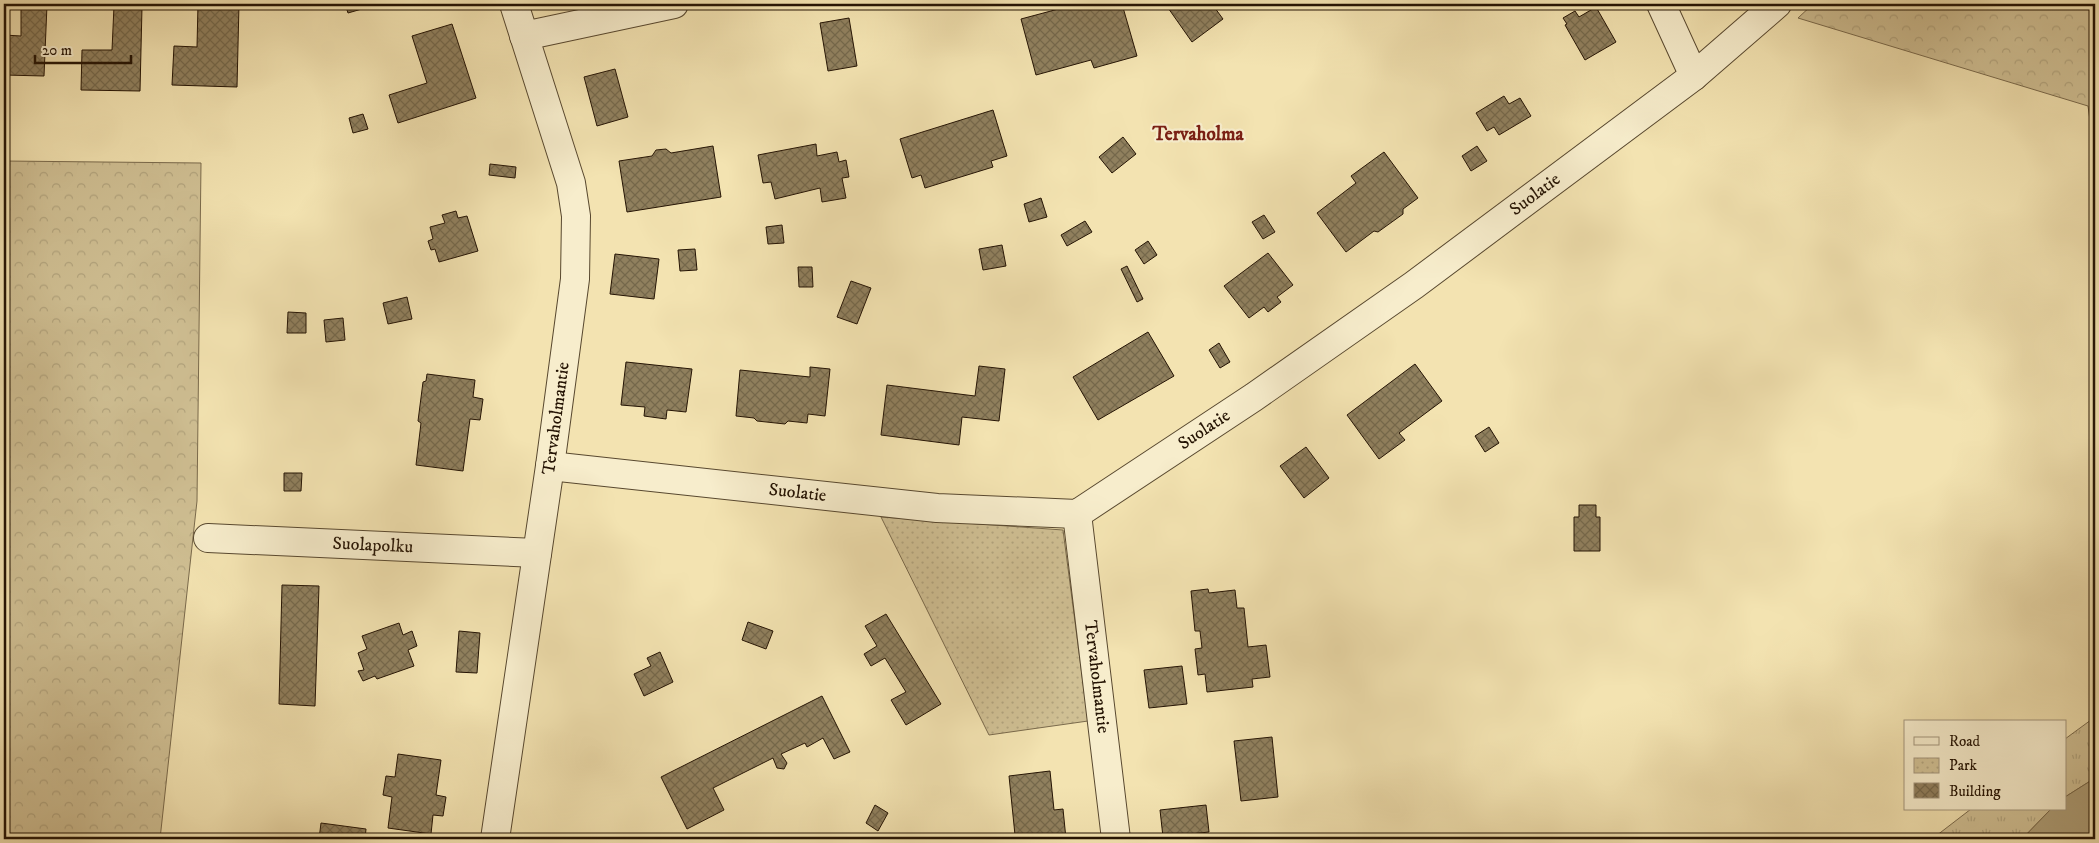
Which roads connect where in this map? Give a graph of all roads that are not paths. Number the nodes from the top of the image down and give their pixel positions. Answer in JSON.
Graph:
{"nodes":[{"id":1,"x":514,"y":4,"type":"edge"},
{"id":2,"x":674,"y":4,"type":"edge"},
{"id":3,"x":1661,"y":4,"type":"edge"},
{"id":4,"x":1777,"y":4,"type":"edge"},
{"id":5,"x":524,"y":36,"type":"junction"},
{"id":6,"x":1694,"y":76,"type":"junction"},
{"id":7,"x":550,"y":466,"type":"junction"},
{"id":8,"x":1077,"y":514,"type":"junction"},
{"id":9,"x":208,"y":538,"type":"dead end"},
{"id":10,"x":537,"y":553,"type":"junction"},
{"id":11,"x":495,"y":839,"type":"edge"},
{"id":12,"x":1116,"y":839,"type":"edge"}],
"edges":[{"from":1,"to":5,"type":"street","name":"Tervaholmantie"},
{"from":2,"to":5,"type":"street"},
{"from":3,"to":6,"type":"street"},
{"from":4,"to":6,"type":"street","name":"Suolatie"},
{"from":5,"to":7,"type":"street","name":"Tervaholmantie"},
{"from":6,"to":8,"type":"street","name":"Suolatie"},
{"from":7,"to":8,"type":"street","name":"Suolatie"},
{"from":7,"to":10,"type":"street","name":"Tervaholmantie"},
{"from":8,"to":12,"type":"street","name":"Tervaholmantie"},
{"from":9,"to":10,"type":"street","name":"Suolapolku"},
{"from":10,"to":11,"type":"street","name":"Tervaholmantie"}]}
